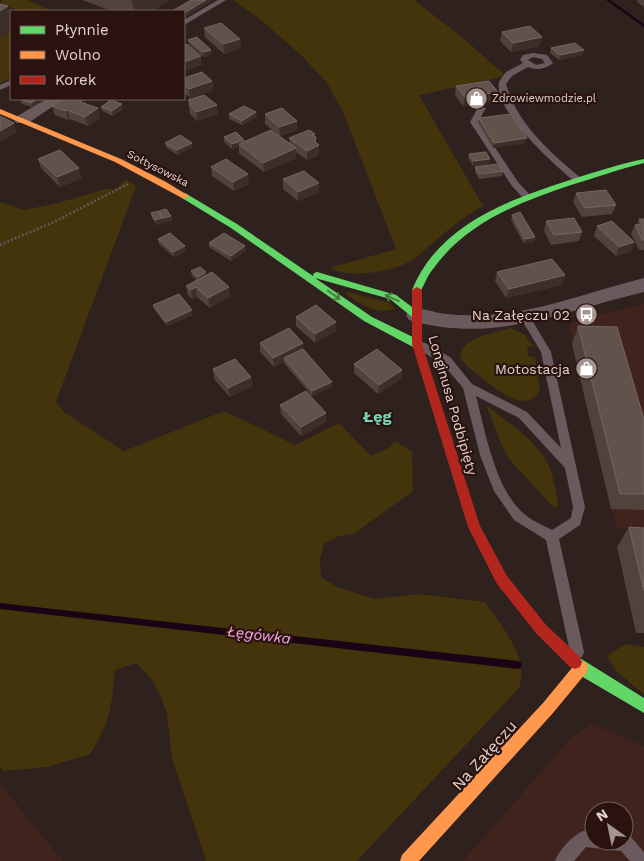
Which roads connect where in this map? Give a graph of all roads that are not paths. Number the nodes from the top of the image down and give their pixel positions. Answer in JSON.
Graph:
{"nodes":[{"id":1,"x":223,"y":0,"type":"edge"},
{"id":2,"x":185,"y":22,"type":"edge"},
{"id":3,"x":527,"y":64,"type":"dead end"},
{"id":4,"x":54,"y":100,"type":"edge"},
{"id":5,"x":482,"y":108,"type":"dead end"},
{"id":6,"x":0,"y":111,"type":"edge"},
{"id":7,"x":22,"y":120,"type":"junction"},
{"id":8,"x":644,"y":162,"type":"edge"},
{"id":9,"x":578,"y":180,"type":"junction"},
{"id":10,"x":528,"y":198,"type":"junction"},
{"id":11,"x":295,"y":266,"type":"junction"},
{"id":12,"x":429,"y":268,"type":"junction"},
{"id":13,"x":413,"y":274,"type":"dead end"},
{"id":14,"x":382,"y":284,"type":"dead end"},
{"id":15,"x":644,"y":285,"type":"edge"},
{"id":16,"x":364,"y":288,"type":"junction"},
{"id":17,"x":416,"y":315,"type":"junction"},
{"id":18,"x":525,"y":317,"type":"junction"},
{"id":19,"x":417,"y":344,"type":"junction"},
{"id":20,"x":468,"y":387,"type":"junction"},
{"id":21,"x":569,"y":464,"type":"junction"},
{"id":22,"x":552,"y":537,"type":"junction"},
{"id":23,"x":581,"y":668,"type":"junction"},
{"id":24,"x":644,"y":706,"type":"edge"},
{"id":25,"x":584,"y":839,"type":"edge"},
{"id":26,"x":632,"y":851,"type":"edge"},
{"id":27,"x":408,"y":861,"type":"edge"},
{"id":28,"x":563,"y":861,"type":"edge"},
{"id":29,"x":641,"y":861,"type":"edge"}],
"edges":[{"from":1,"to":2,"type":"lane"},
{"from":3,"to":9,"type":"lane"},
{"from":4,"to":7,"type":"street"},
{"from":5,"to":10,"type":"lane"},
{"from":6,"to":7,"type":"street","name":"Sołtysowska"},
{"from":7,"to":11,"type":"street","name":"Sołtysowska"},
{"from":8,"to":9,"type":"street","name":"Longinusa Podbipięty"},
{"from":9,"to":10,"type":"street","name":"Longinusa Podbipięty"},
{"from":10,"to":12,"type":"street","name":"Longinusa Podbipięty"},
{"from":11,"to":16,"type":"street","name":"Sołtysowska"},
{"from":11,"to":19,"type":"street","name":"Sołtysowska","one_way":true},
{"from":12,"to":13,"type":"street"},
{"from":12,"to":17,"type":"street","name":"Longinusa Podbipięty"},
{"from":14,"to":16,"type":"street","name":"Sołtysowska"},
{"from":15,"to":18,"type":"street"},
{"from":17,"to":16,"type":"street","name":"Sołtysowska","one_way":true},
{"from":17,"to":18,"type":"street"},
{"from":17,"to":19,"type":"street","name":"Longinusa Podbipięty"},
{"from":18,"to":21,"type":"lane"},
{"from":19,"to":20,"type":"lane"},
{"from":19,"to":23,"type":"street","name":"Longinusa Podbipięty"},
{"from":20,"to":21,"type":"lane"},
{"from":20,"to":22,"type":"lane"},
{"from":21,"to":22,"type":"lane"},
{"from":22,"to":23,"type":"lane"},
{"from":23,"to":24,"type":"street","name":"Longinusa Podbipięty"},
{"from":23,"to":27,"type":"street","name":"Na Załęczu"},
{"from":25,"to":28,"type":"lane"},
{"from":26,"to":29,"type":"lane"}]}
